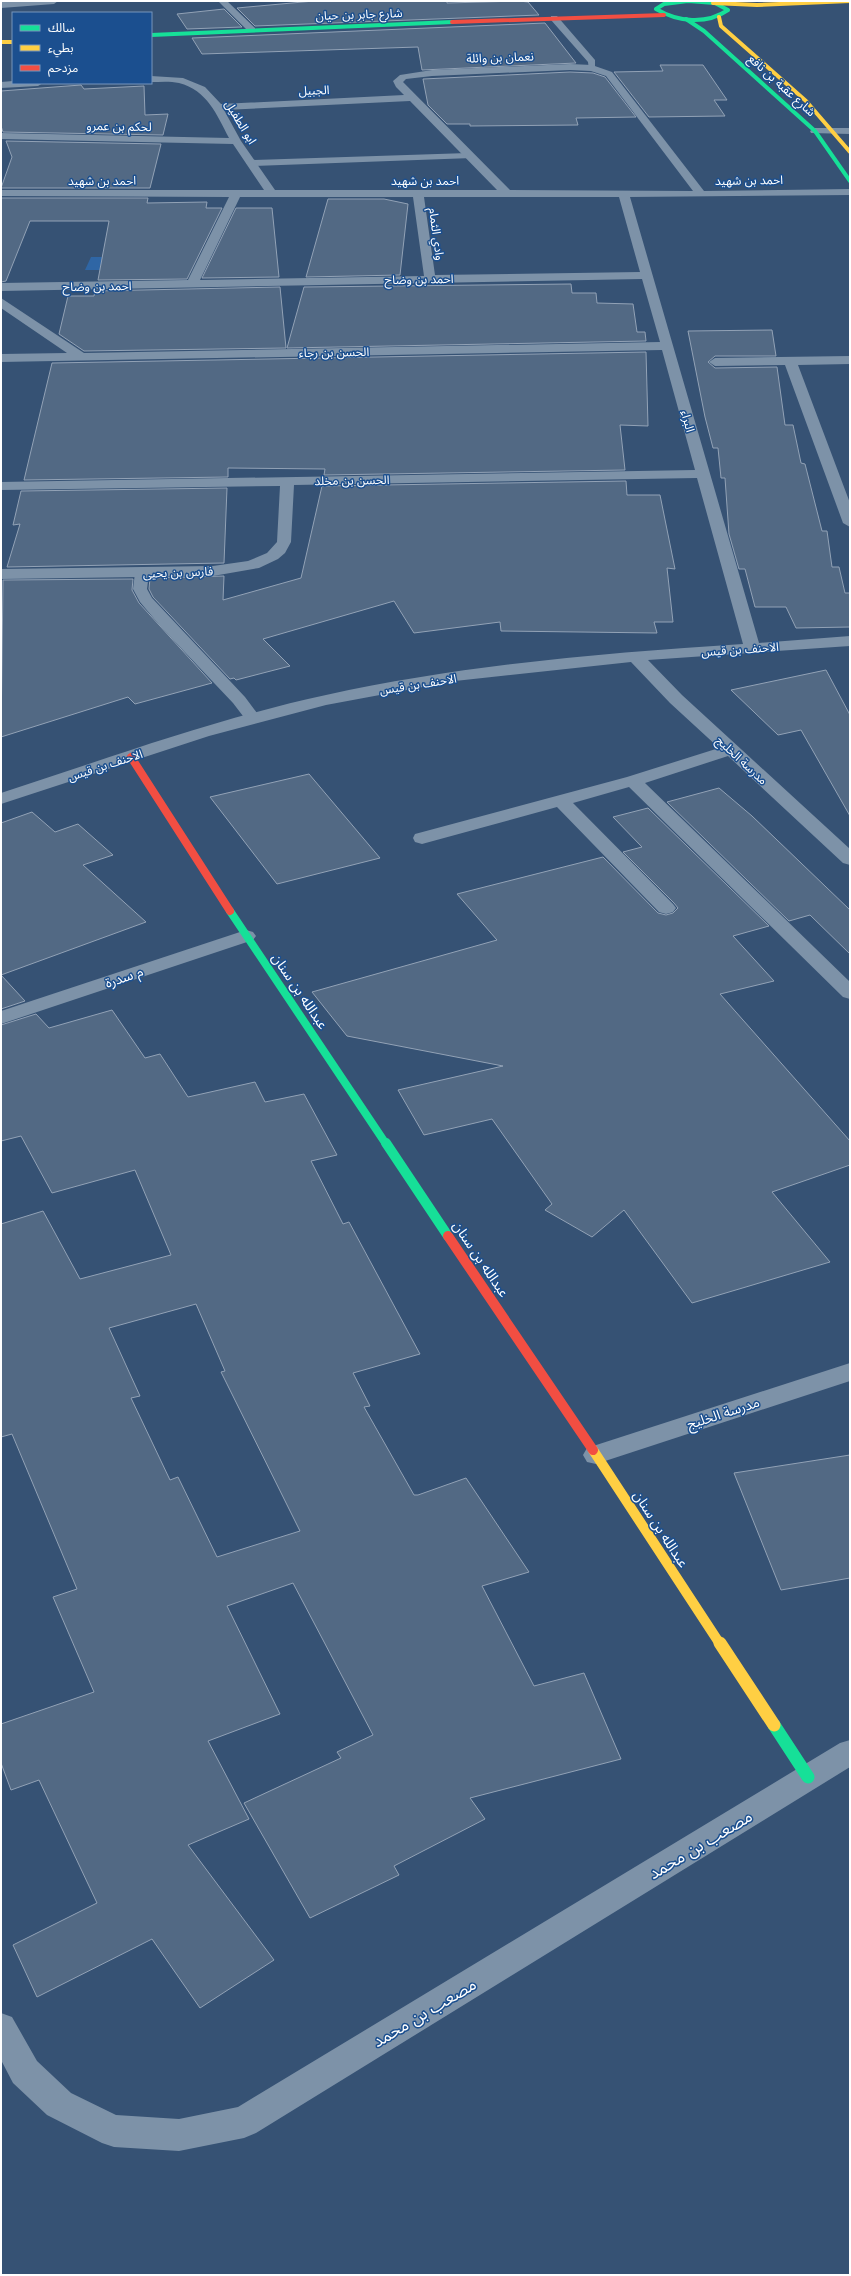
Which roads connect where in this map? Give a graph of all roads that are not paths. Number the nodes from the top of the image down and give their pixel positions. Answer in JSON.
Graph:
{"nodes":[{"id":1,"x":54,"y":1,"type":"edge"},
{"id":2,"x":222,"y":1,"type":"edge"},
{"id":3,"x":688,"y":1,"type":"edge"},
{"id":4,"x":700,"y":1,"type":"edge"},
{"id":5,"x":850,"y":1,"type":"edge"},
{"id":6,"x":670,"y":2,"type":"edge"},
{"id":7,"x":713,"y":3,"type":"junction"},
{"id":8,"x":1,"y":5,"type":"edge"},
{"id":9,"x":658,"y":6,"type":"junction"},
{"id":10,"x":850,"y":6,"type":"edge"},
{"id":11,"x":664,"y":15,"type":"junction"},
{"id":12,"x":722,"y":16,"type":"junction"},
{"id":13,"x":554,"y":18,"type":"junction"},
{"id":14,"x":686,"y":19,"type":"junction"},
{"id":15,"x":250,"y":28,"type":"junction"},
{"id":16,"x":152,"y":31,"type":"edge"},
{"id":17,"x":152,"y":35,"type":"edge"},
{"id":18,"x":12,"y":37,"type":"edge"},
{"id":19,"x":1,"y":38,"type":"edge"},
{"id":20,"x":1,"y":42,"type":"edge"},
{"id":21,"x":12,"y":42,"type":"edge"},
{"id":22,"x":592,"y":68,"type":"junction"},
{"id":23,"x":152,"y":79,"type":"edge"},
{"id":24,"x":20,"y":84,"type":"edge"},
{"id":25,"x":1,"y":85,"type":"edge"},
{"id":26,"x":412,"y":98,"type":"junction"},
{"id":27,"x":218,"y":107,"type":"junction"},
{"id":28,"x":815,"y":131,"type":"junction"},
{"id":29,"x":835,"y":131,"type":"junction"},
{"id":30,"x":850,"y":131,"type":"edge"},
{"id":31,"x":1,"y":136,"type":"edge"},
{"id":32,"x":236,"y":141,"type":"junction"},
{"id":33,"x":850,"y":152,"type":"edge"},
{"id":34,"x":468,"y":156,"type":"junction"},
{"id":35,"x":251,"y":163,"type":"junction"},
{"id":36,"x":850,"y":181,"type":"edge"},
{"id":37,"x":850,"y":192,"type":"edge"},
{"id":38,"x":1,"y":193,"type":"edge"},
{"id":39,"x":418,"y":193,"type":"junction"},
{"id":40,"x":506,"y":193,"type":"junction"},
{"id":41,"x":236,"y":194,"type":"junction"},
{"id":42,"x":272,"y":194,"type":"junction"},
{"id":43,"x":624,"y":194,"type":"junction"},
{"id":44,"x":701,"y":194,"type":"junction"},
{"id":45,"x":647,"y":275,"type":"junction"},
{"id":46,"x":430,"y":279,"type":"junction"},
{"id":47,"x":192,"y":284,"type":"junction"},
{"id":48,"x":1,"y":288,"type":"edge"},
{"id":49,"x":1,"y":302,"type":"edge"},
{"id":50,"x":667,"y":346,"type":"junction"},
{"id":51,"x":80,"y":356,"type":"junction"},
{"id":52,"x":1,"y":358,"type":"edge"},
{"id":53,"x":847,"y":360,"type":"edge"},
{"id":54,"x":790,"y":361,"type":"junction"},
{"id":55,"x":715,"y":362,"type":"dead end"},
{"id":56,"x":850,"y":371,"type":"edge"},
{"id":57,"x":703,"y":474,"type":"junction"},
{"id":58,"x":287,"y":481,"type":"junction"},
{"id":59,"x":1,"y":486,"type":"edge"},
{"id":60,"x":850,"y":523,"type":"edge"},
{"id":61,"x":142,"y":573,"type":"junction"},
{"id":62,"x":1,"y":574,"type":"edge"},
{"id":63,"x":850,"y":641,"type":"edge"},
{"id":64,"x":752,"y":648,"type":"junction"},
{"id":65,"x":636,"y":657,"type":"junction"},
{"id":66,"x":252,"y":717,"type":"junction"},
{"id":67,"x":731,"y":750,"type":"junction"},
{"id":68,"x":131,"y":757,"type":"junction"},
{"id":69,"x":633,"y":781,"type":"junction"},
{"id":70,"x":1,"y":799,"type":"edge"},
{"id":71,"x":561,"y":801,"type":"junction"},
{"id":72,"x":422,"y":838,"type":"dead end"},
{"id":73,"x":850,"y":859,"type":"edge"},
{"id":74,"x":666,"y":908,"type":"dead end"},
{"id":75,"x":246,"y":936,"type":"junction"},
{"id":76,"x":850,"y":993,"type":"edge"},
{"id":77,"x":1,"y":1018,"type":"edge"},
{"id":78,"x":850,"y":1372,"type":"edge"},
{"id":79,"x":596,"y":1455,"type":"junction"},
{"id":80,"x":850,"y":1752,"type":"edge"},
{"id":81,"x":808,"y":1777,"type":"junction"},
{"id":82,"x":1,"y":2028,"type":"edge"}],
"edges":[{"from":1,"to":8,"type":"street"},
{"from":2,"to":15,"type":"street"},
{"from":3,"to":4,"type":"street","name":"شارع جابر بن حيان"},
{"from":3,"to":6,"type":"street","name":"شارع جابر بن حيان"},
{"from":4,"to":7,"type":"street","name":"شارع جابر بن حيان"},
{"from":5,"to":7,"type":"street"},
{"from":6,"to":9,"type":"street","name":"شارع جابر بن حيان"},
{"from":7,"to":12,"type":"street","name":"شارع عقبة بن نافع"},
{"from":9,"to":11,"type":"street"},
{"from":9,"to":15,"type":"street","name":"شارع جابر بن حيان"},
{"from":10,"to":12,"type":"street"},
{"from":11,"to":13,"type":"street","name":"شارع جابر بن حيان"},
{"from":11,"to":14,"type":"street","name":"شارع جابر بن حيان"},
{"from":12,"to":14,"type":"street"},
{"from":12,"to":29,"type":"street","name":"شارع عقبة بن نافع"},
{"from":13,"to":15,"type":"street","name":"شارع جابر بن حيان"},
{"from":13,"to":22,"type":"lane"},
{"from":14,"to":28,"type":"street","name":"شارع عقبة بن نافع"},
{"from":15,"to":16,"type":"street","name":"شارع جابر بن حيان"},
{"from":15,"to":17,"type":"street","name":"شارع جابر بن حيان"},
{"from":18,"to":19,"type":"street"},
{"from":20,"to":21,"type":"street"},
{"from":22,"to":26,"type":"street","name":"نعمان بن وائلة"},
{"from":22,"to":44,"type":"street","name":"نعمان بن وائلة"},
{"from":23,"to":27,"type":"street","name":"ابو الطفيل"},
{"from":24,"to":25,"type":"street"},
{"from":26,"to":27,"type":"street","name":"الجبيل"},
{"from":26,"to":34,"type":"street","name":"نعمان بن وائلة"},
{"from":27,"to":32,"type":"street","name":"ابو الطفيل"},
{"from":28,"to":29,"type":"street"},
{"from":28,"to":36,"type":"street","name":"شارع عقبة بن نافع"},
{"from":29,"to":30,"type":"street"},
{"from":29,"to":33,"type":"street","name":"شارع عقبة بن نافع"},
{"from":31,"to":32,"type":"street","name":"لحكم بن عمرو"},
{"from":32,"to":35,"type":"street","name":"ابو الطفيل"},
{"from":34,"to":35,"type":"lane"},
{"from":34,"to":40,"type":"street","name":"نعمان بن وائلة"},
{"from":35,"to":42,"type":"street","name":"ابو الطفيل"},
{"from":37,"to":44,"type":"street","name":"احمد بن شهيد"},
{"from":38,"to":41,"type":"street","name":"احمد بن شهيد"},
{"from":39,"to":40,"type":"street","name":"احمد بن شهيد"},
{"from":39,"to":42,"type":"street","name":"احمد بن شهيد"},
{"from":39,"to":46,"type":"street","name":"وادي الثمام"},
{"from":40,"to":43,"type":"street","name":"احمد بن شهيد"},
{"from":41,"to":42,"type":"street","name":"احمد بن شهيد"},
{"from":41,"to":47,"type":"street"},
{"from":43,"to":44,"type":"street","name":"احمد بن شهيد"},
{"from":43,"to":45,"type":"street","name":"البراء"},
{"from":45,"to":46,"type":"street","name":"احمد بن وضاح"},
{"from":45,"to":50,"type":"street","name":"البراء"},
{"from":46,"to":47,"type":"street","name":"احمد بن وضاح"},
{"from":47,"to":48,"type":"street","name":"احمد بن وضاح"},
{"from":49,"to":51,"type":"street"},
{"from":50,"to":51,"type":"street","name":"الحسن بن رجاء"},
{"from":50,"to":57,"type":"street","name":"البراء"},
{"from":51,"to":52,"type":"street","name":"الحسن بن رجاء"},
{"from":53,"to":54,"type":"street"},
{"from":53,"to":56,"type":"street"},
{"from":54,"to":55,"type":"street"},
{"from":54,"to":60,"type":"street"},
{"from":57,"to":58,"type":"street","name":"الحسن بن مخلد"},
{"from":57,"to":64,"type":"street","name":"البراء"},
{"from":58,"to":59,"type":"street","name":"الحسن بن مخلد"},
{"from":58,"to":61,"type":"street","name":"فارس بن يحيى"},
{"from":61,"to":62,"type":"street","name":"فارس بن يحيى"},
{"from":61,"to":66,"type":"lane"},
{"from":63,"to":64,"type":"street","name":"الاحنف بن قيس"},
{"from":64,"to":65,"type":"street","name":"الاحنف بن قيس"},
{"from":65,"to":66,"type":"street","name":"الاحنف بن قيس"},
{"from":65,"to":67,"type":"street","name":"مدرسة الخليج"},
{"from":66,"to":68,"type":"street","name":"الاحنف بن قيس"},
{"from":67,"to":69,"type":"street"},
{"from":67,"to":73,"type":"street","name":"مدرسة الخليج"},
{"from":68,"to":70,"type":"street","name":"الاحنف بن قيس"},
{"from":68,"to":75,"type":"street","name":"عبدالله بن سنان"},
{"from":69,"to":71,"type":"street"},
{"from":69,"to":76,"type":"street"},
{"from":71,"to":72,"type":"street"},
{"from":71,"to":74,"type":"street"},
{"from":75,"to":77,"type":"street","name":"م سدرة"},
{"from":75,"to":79,"type":"street","name":"عبدالله بن سنان"},
{"from":78,"to":79,"type":"street","name":"مدرسة الخليج"},
{"from":79,"to":81,"type":"street","name":"عبدالله بن سنان"},
{"from":80,"to":81,"type":"street","name":"مصعب بن محمد"},
{"from":81,"to":82,"type":"street","name":"مصعب بن محمد"}]}
